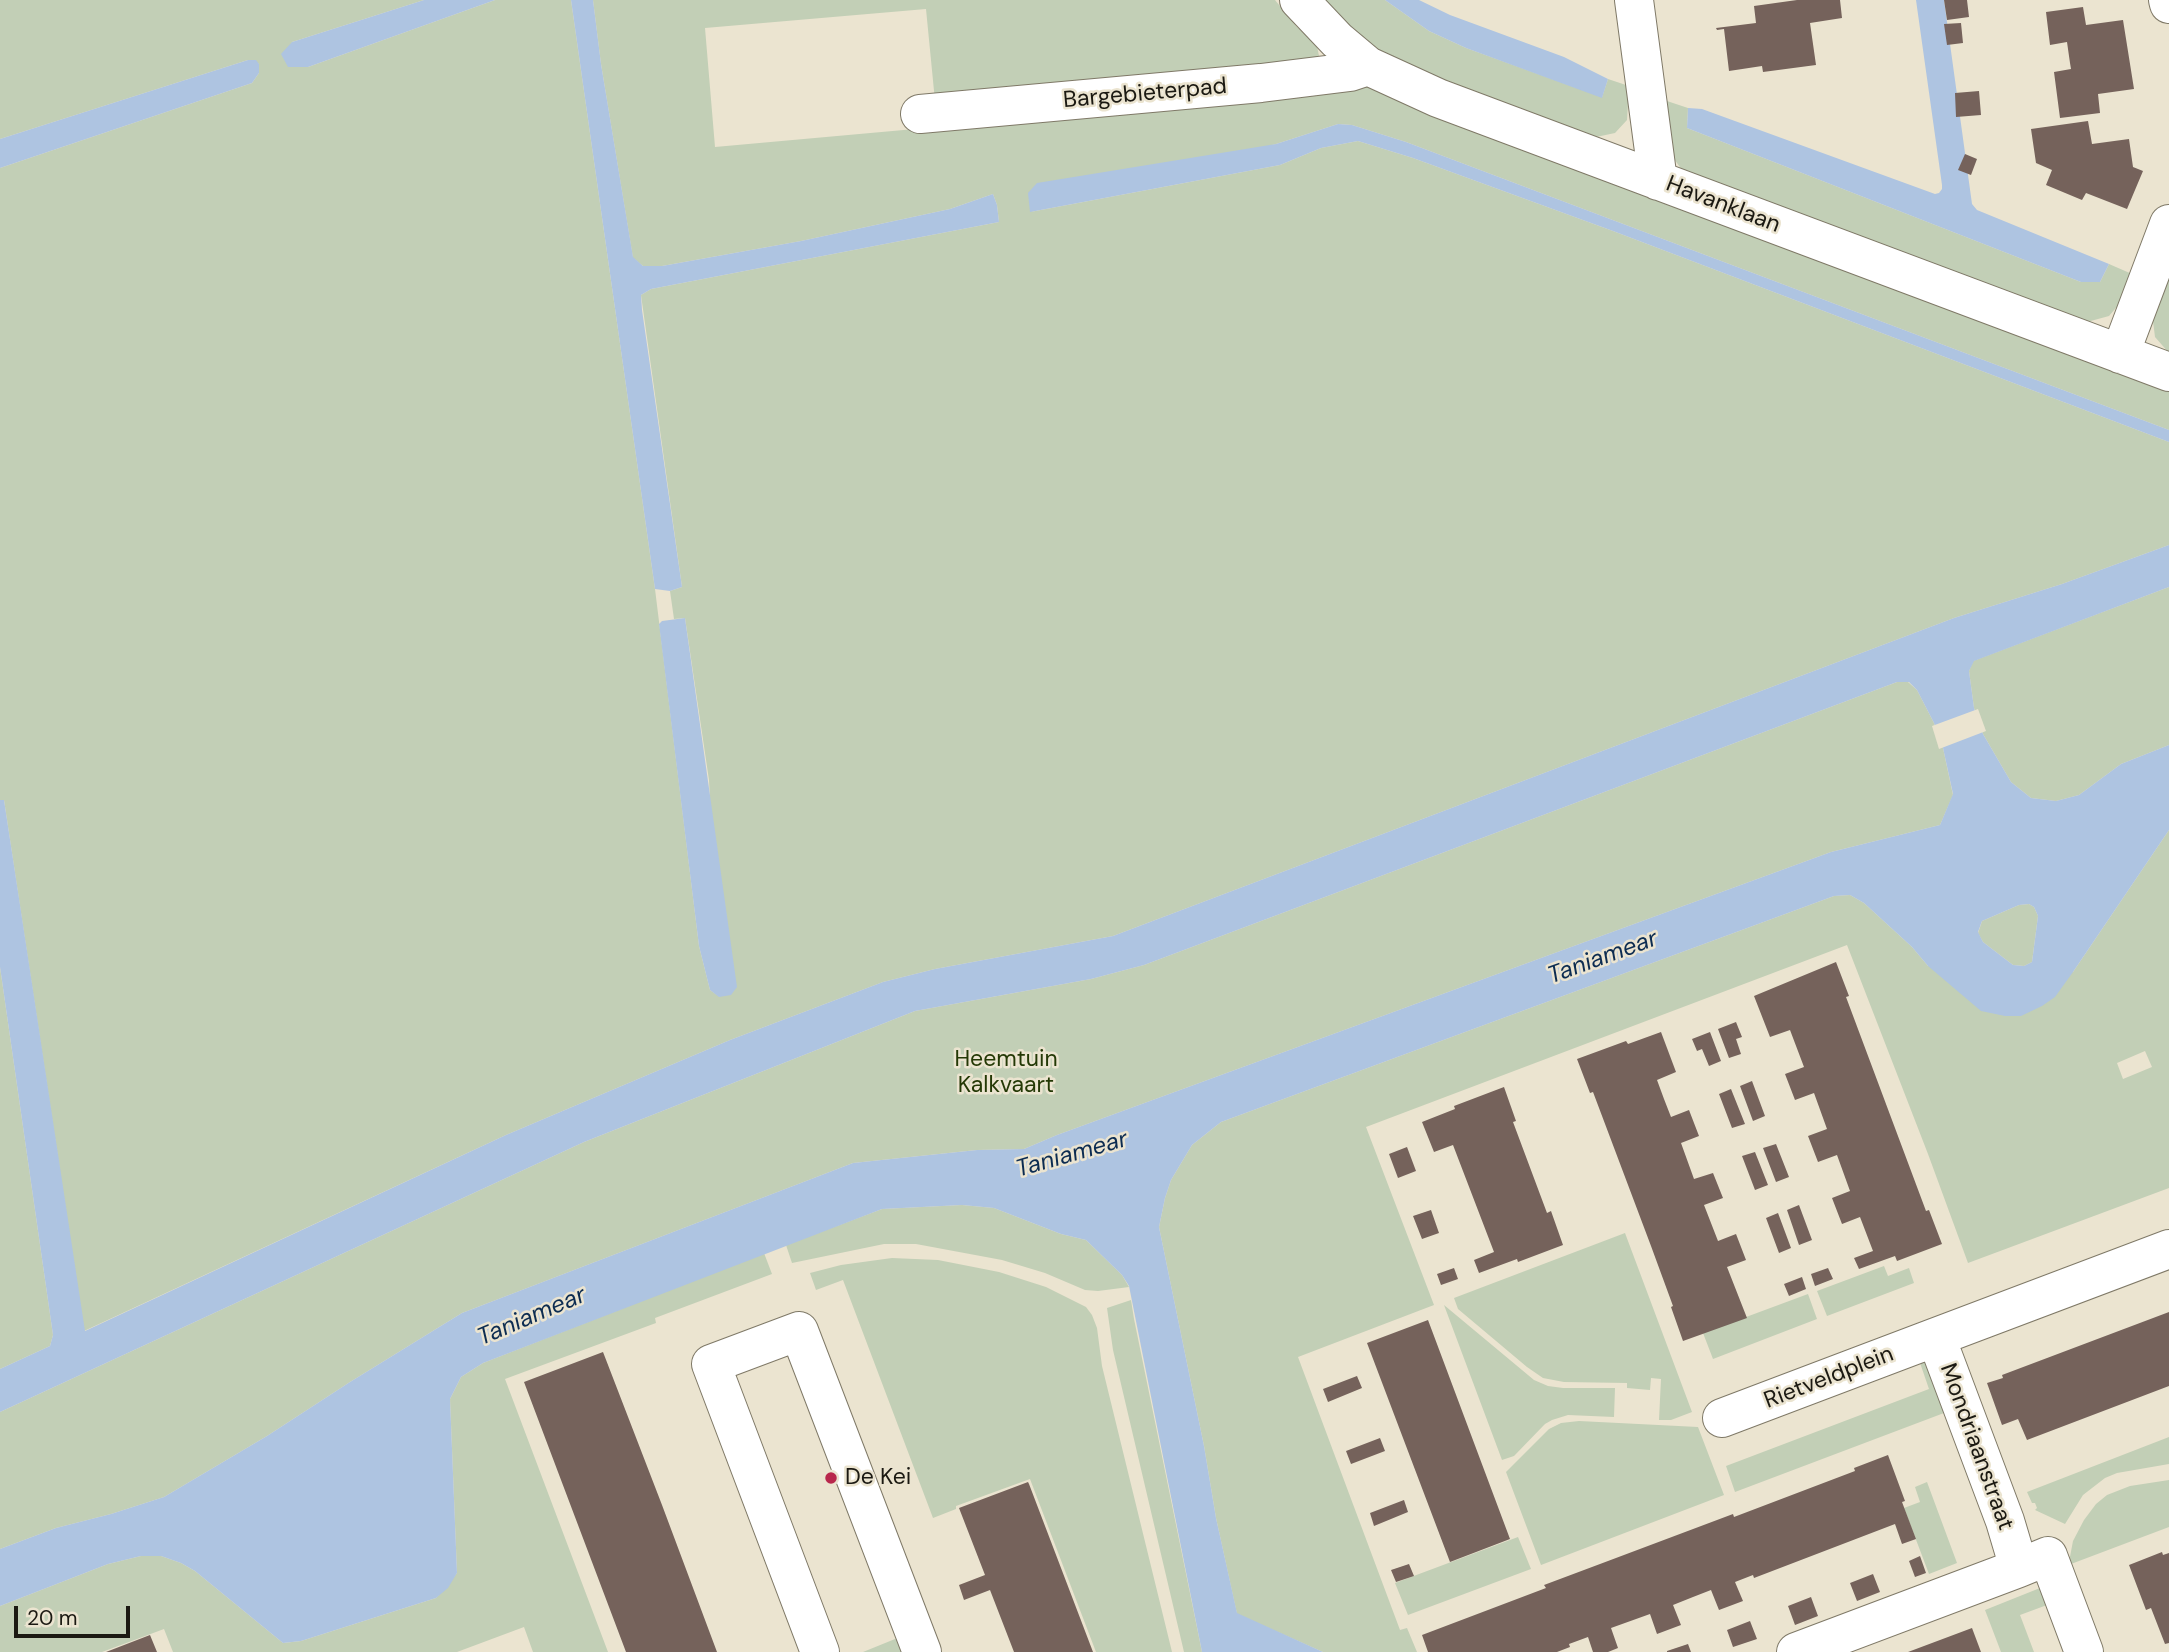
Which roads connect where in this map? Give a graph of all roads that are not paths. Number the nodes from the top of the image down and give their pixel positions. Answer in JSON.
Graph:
{"nodes":[{"id":1,"x":1299,"y":0,"type":"edge"},
{"id":2,"x":1634,"y":0,"type":"edge"},
{"id":3,"x":1368,"y":66,"type":"junction"},
{"id":4,"x":920,"y":114,"type":"dead end"},
{"id":5,"x":1658,"y":181,"type":"junction"},
{"id":6,"x":2169,"y":225,"type":"edge"},
{"id":7,"x":2120,"y":354,"type":"junction"},
{"id":8,"x":2169,"y":372,"type":"edge"},
{"id":9,"x":2169,"y":1249,"type":"edge"},
{"id":10,"x":1936,"y":1337,"type":"junction"},
{"id":11,"x":1722,"y":1418,"type":"dead end"},
{"id":12,"x":2019,"y":1568,"type":"junction"},
{"id":13,"x":820,"y":1652,"type":"edge"},
{"id":14,"x":922,"y":1652,"type":"edge"},
{"id":15,"x":1796,"y":1652,"type":"edge"},
{"id":16,"x":2084,"y":1652,"type":"edge"}],
"edges":[{"from":1,"to":3,"type":"street","name":"Havanklaan"},
{"from":2,"to":5,"type":"street"},
{"from":3,"to":4,"type":"street","name":"Bargebieterpad"},
{"from":3,"to":5,"type":"street","name":"Havanklaan"},
{"from":5,"to":7,"type":"street","name":"Havanklaan"},
{"from":6,"to":7,"type":"street"},
{"from":7,"to":8,"type":"street","name":"Havanklaan"},
{"from":9,"to":10,"type":"street","name":"Mondriaanstraat"},
{"from":10,"to":11,"type":"street","name":"Rietveldplein"},
{"from":10,"to":12,"type":"street","name":"Mondriaanstraat"},
{"from":12,"to":15,"type":"street"},
{"from":12,"to":16,"type":"street"},
{"from":13,"to":14,"type":"street"}]}
